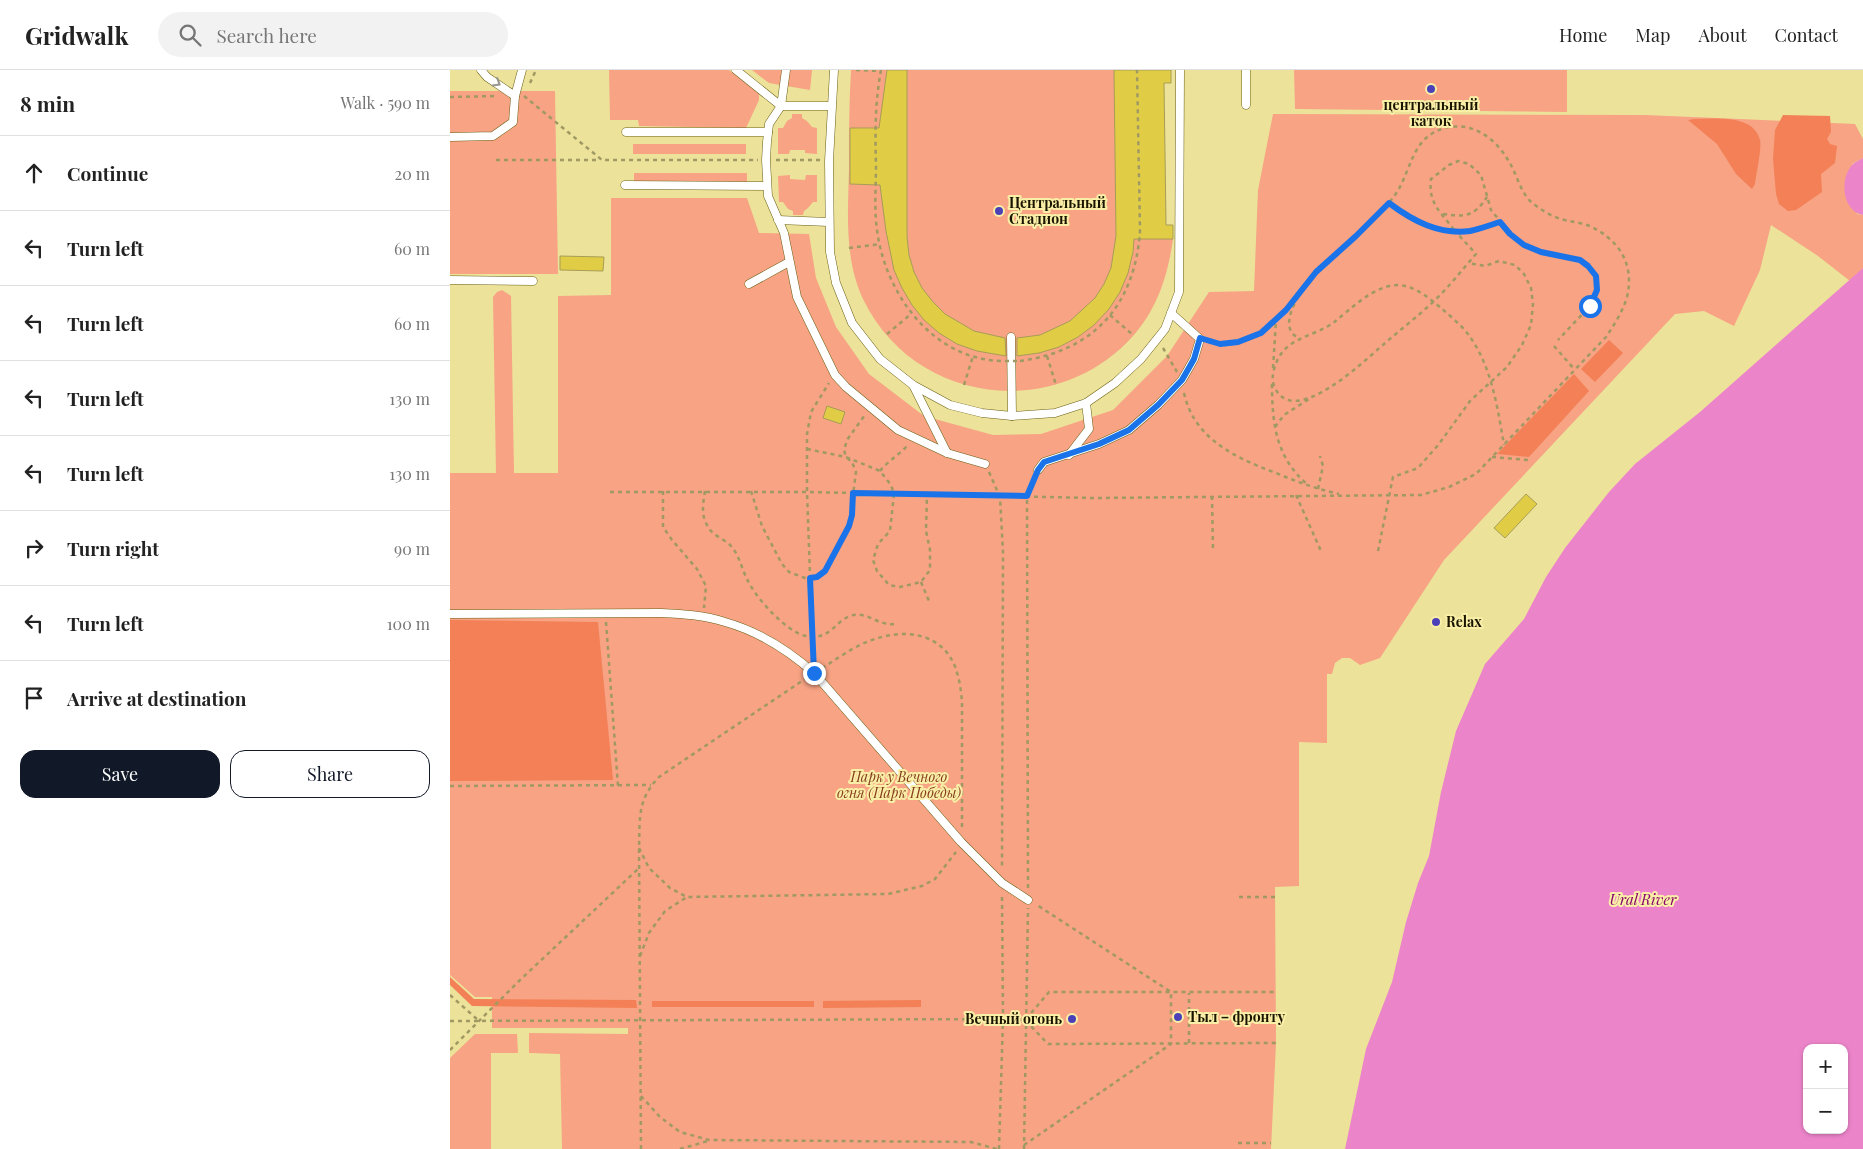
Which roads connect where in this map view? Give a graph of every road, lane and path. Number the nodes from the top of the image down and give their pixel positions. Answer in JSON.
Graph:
{"nodes":[{"id":1,"x":481,"y":70,"type":"edge"},
{"id":2,"x":522,"y":70,"type":"edge"},
{"id":3,"x":736,"y":70,"type":"edge"},
{"id":4,"x":786,"y":70,"type":"edge"},
{"id":5,"x":834,"y":70,"type":"edge"},
{"id":6,"x":856,"y":70,"type":"edge"},
{"id":7,"x":1137,"y":70,"type":"edge"},
{"id":8,"x":1180,"y":70,"type":"edge"},
{"id":9,"x":1246,"y":70,"type":"edge"},
{"id":10,"x":881,"y":71,"type":"edge"},
{"id":11,"x":515,"y":96,"type":"junction"},
{"id":12,"x":450,"y":97,"type":"edge"},
{"id":13,"x":1246,"y":105,"type":"dead end"},
{"id":14,"x":781,"y":106,"type":"junction"},
{"id":15,"x":831,"y":106,"type":"junction"},
{"id":16,"x":626,"y":132,"type":"dead end"},
{"id":17,"x":768,"y":132,"type":"junction"},
{"id":18,"x":450,"y":136,"type":"edge"},
{"id":19,"x":496,"y":160,"type":"dead end"},
{"id":20,"x":602,"y":160,"type":"junction"},
{"id":21,"x":766,"y":160,"type":"junction"},
{"id":22,"x":829,"y":160,"type":"junction"},
{"id":23,"x":625,"y":185,"type":"dead end"},
{"id":24,"x":767,"y":186,"type":"junction"},
{"id":25,"x":1488,"y":196,"type":"junction"},
{"id":26,"x":1389,"y":203,"type":"junction"},
{"id":27,"x":1441,"y":214,"type":"junction"},
{"id":28,"x":778,"y":220,"type":"junction"},
{"id":29,"x":829,"y":222,"type":"junction"},
{"id":30,"x":1500,"y":222,"type":"junction"},
{"id":31,"x":1455,"y":231,"type":"junction"},
{"id":32,"x":880,"y":244,"type":"junction"},
{"id":33,"x":849,"y":248,"type":"dead end"},
{"id":34,"x":789,"y":262,"type":"junction"},
{"id":35,"x":1468,"y":263,"type":"junction"},
{"id":36,"x":450,"y":280,"type":"edge"},
{"id":37,"x":533,"y":281,"type":"dead end"},
{"id":38,"x":749,"y":284,"type":"dead end"},
{"id":39,"x":1299,"y":295,"type":"junction"},
{"id":40,"x":1434,"y":302,"type":"junction"},
{"id":41,"x":1171,"y":313,"type":"junction"},
{"id":42,"x":911,"y":314,"type":"junction"},
{"id":43,"x":1110,"y":315,"type":"junction"},
{"id":44,"x":1276,"y":321,"type":"junction"},
{"id":45,"x":887,"y":334,"type":"dead end"},
{"id":46,"x":1133,"y":336,"type":"dead end"},
{"id":47,"x":1011,"y":337,"type":"dead end"},
{"id":48,"x":1200,"y":338,"type":"junction"},
{"id":49,"x":1299,"y":338,"type":"junction"},
{"id":50,"x":1157,"y":339,"type":"junction"},
{"id":51,"x":1558,"y":340,"type":"dead end"},
{"id":52,"x":1554,"y":346,"type":"dead end"},
{"id":53,"x":973,"y":356,"type":"junction"},
{"id":54,"x":1047,"y":356,"type":"junction"},
{"id":55,"x":1575,"y":370,"type":"junction"},
{"id":56,"x":835,"y":375,"type":"junction"},
{"id":57,"x":1182,"y":380,"type":"junction"},
{"id":58,"x":1272,"y":382,"type":"junction"},
{"id":59,"x":1490,"y":382,"type":"junction"},
{"id":60,"x":964,"y":384,"type":"dead end"},
{"id":61,"x":912,"y":385,"type":"junction"},
{"id":62,"x":1056,"y":385,"type":"dead end"},
{"id":63,"x":1314,"y":396,"type":"junction"},
{"id":64,"x":1086,"y":402,"type":"junction"},
{"id":65,"x":871,"y":407,"type":"junction"},
{"id":66,"x":1012,"y":416,"type":"junction"},
{"id":67,"x":1274,"y":428,"type":"junction"},
{"id":68,"x":914,"y":438,"type":"junction"},
{"id":69,"x":1504,"y":445,"type":"junction"},
{"id":70,"x":807,"y":450,"type":"junction"},
{"id":71,"x":947,"y":453,"type":"junction"},
{"id":72,"x":1069,"y":455,"type":"junction"},
{"id":73,"x":1320,"y":456,"type":"dead end"},
{"id":74,"x":846,"y":457,"type":"junction"},
{"id":75,"x":1492,"y":457,"type":"junction"},
{"id":76,"x":1528,"y":460,"type":"dead end"},
{"id":77,"x":985,"y":464,"type":"joint"},
{"id":78,"x":1038,"y":470,"type":"joint"},
{"id":79,"x":880,"y":471,"type":"junction"},
{"id":80,"x":1311,"y":487,"type":"junction"},
{"id":81,"x":1318,"y":489,"type":"junction"},
{"id":82,"x":663,"y":491,"type":"junction"},
{"id":83,"x":705,"y":491,"type":"junction"},
{"id":84,"x":751,"y":491,"type":"junction"},
{"id":85,"x":610,"y":492,"type":"dead end"},
{"id":86,"x":807,"y":492,"type":"junction"},
{"id":87,"x":853,"y":493,"type":"junction"},
{"id":88,"x":894,"y":494,"type":"junction"},
{"id":89,"x":926,"y":495,"type":"junction"},
{"id":90,"x":1345,"y":495,"type":"junction"},
{"id":91,"x":1389,"y":495,"type":"junction"},
{"id":92,"x":1000,"y":496,"type":"junction"},
{"id":93,"x":1027,"y":496,"type":"junction"},
{"id":94,"x":1212,"y":496,"type":"junction"},
{"id":95,"x":1296,"y":496,"type":"junction"},
{"id":96,"x":1213,"y":551,"type":"dead end"},
{"id":97,"x":1321,"y":551,"type":"dead end"},
{"id":98,"x":1378,"y":551,"type":"dead end"},
{"id":99,"x":810,"y":578,"type":"junction"},
{"id":100,"x":921,"y":582,"type":"junction"},
{"id":101,"x":929,"y":600,"type":"dead end"},
{"id":102,"x":605,"y":613,"type":"junction"},
{"id":103,"x":450,"y":614,"type":"edge"},
{"id":104,"x":702,"y":618,"type":"junction"},
{"id":105,"x":894,"y":624,"type":"dead end"},
{"id":106,"x":812,"y":636,"type":"junction"},
{"id":107,"x":814,"y":673,"type":"junction"},
{"id":108,"x":450,"y":786,"type":"edge"},
{"id":109,"x":618,"y":786,"type":"junction"},
{"id":110,"x":651,"y":786,"type":"junction"},
{"id":111,"x":961,"y":842,"type":"junction"},
{"id":112,"x":639,"y":848,"type":"junction"},
{"id":113,"x":639,"y":869,"type":"junction"},
{"id":114,"x":1002,"y":883,"type":"junction"},
{"id":115,"x":687,"y":897,"type":"junction"},
{"id":116,"x":1239,"y":897,"type":"dead end"},
{"id":117,"x":1275,"y":897,"type":"dead end"},
{"id":118,"x":1028,"y":900,"type":"junction"},
{"id":119,"x":639,"y":959,"type":"junction"},
{"id":120,"x":1172,"y":992,"type":"junction"},
{"id":121,"x":1276,"y":992,"type":"dead end"},
{"id":122,"x":1189,"y":993,"type":"junction"},
{"id":123,"x":450,"y":995,"type":"edge"},
{"id":124,"x":1002,"y":1019,"type":"junction"},
{"id":125,"x":450,"y":1020,"type":"edge"},
{"id":126,"x":639,"y":1020,"type":"junction"},
{"id":127,"x":1025,"y":1020,"type":"junction"},
{"id":128,"x":479,"y":1021,"type":"junction"},
{"id":129,"x":1276,"y":1042,"type":"dead end"},
{"id":130,"x":1189,"y":1043,"type":"junction"},
{"id":131,"x":1172,"y":1044,"type":"junction"},
{"id":132,"x":450,"y":1050,"type":"edge"},
{"id":133,"x":640,"y":1094,"type":"junction"},
{"id":134,"x":709,"y":1140,"type":"junction"},
{"id":135,"x":1238,"y":1143,"type":"dead end"},
{"id":136,"x":1271,"y":1143,"type":"dead end"},
{"id":137,"x":1024,"y":1147,"type":"edge"},
{"id":138,"x":641,"y":1149,"type":"edge"},
{"id":139,"x":680,"y":1149,"type":"edge"},
{"id":140,"x":998,"y":1149,"type":"edge"}],
"edges":[{"from":1,"to":11,"type":"lane","one_way":true},
{"from":2,"to":11,"type":"lane"},
{"from":3,"to":14,"type":"lane"},
{"from":4,"to":14,"type":"lane"},
{"from":5,"to":15,"type":"lane"},
{"from":6,"to":10,"type":"path"},
{"from":7,"to":43,"type":"path"},
{"from":8,"to":41,"type":"lane"},
{"from":9,"to":13,"type":"lane"},
{"from":10,"to":32,"type":"path"},
{"from":11,"to":12,"type":"path"},
{"from":11,"to":18,"type":"lane"},
{"from":11,"to":20,"type":"path"},
{"from":14,"to":15,"type":"lane"},
{"from":14,"to":17,"type":"lane"},
{"from":15,"to":22,"type":"lane"},
{"from":16,"to":17,"type":"lane"},
{"from":17,"to":21,"type":"lane"},
{"from":19,"to":20,"type":"path"},
{"from":20,"to":21,"type":"path"},
{"from":21,"to":22,"type":"path"},
{"from":21,"to":24,"type":"lane"},
{"from":22,"to":29,"type":"lane"},
{"from":23,"to":24,"type":"lane"},
{"from":24,"to":28,"type":"lane"},
{"from":25,"to":27,"type":"path"},
{"from":25,"to":27,"type":"path"},
{"from":25,"to":30,"type":"path"},
{"from":26,"to":31,"type":"path"},
{"from":26,"to":39,"type":"path"},
{"from":26,"to":55,"type":"path"},
{"from":27,"to":31,"type":"path"},
{"from":28,"to":29,"type":"lane"},
{"from":28,"to":34,"type":"lane"},
{"from":29,"to":61,"type":"lane"},
{"from":30,"to":31,"type":"path"},
{"from":30,"to":51,"type":"path"},
{"from":31,"to":35,"type":"path"},
{"from":32,"to":33,"type":"path"},
{"from":32,"to":42,"type":"path"},
{"from":34,"to":38,"type":"lane"},
{"from":34,"to":56,"type":"lane"},
{"from":35,"to":40,"type":"path"},
{"from":35,"to":59,"type":"path"},
{"from":36,"to":37,"type":"lane"},
{"from":39,"to":44,"type":"path"},
{"from":39,"to":49,"type":"path"},
{"from":40,"to":49,"type":"path"},
{"from":40,"to":59,"type":"path"},
{"from":40,"to":63,"type":"path"},
{"from":41,"to":48,"type":"lane"},
{"from":41,"to":50,"type":"lane"},
{"from":42,"to":45,"type":"path"},
{"from":42,"to":53,"type":"path"},
{"from":43,"to":46,"type":"path"},
{"from":43,"to":54,"type":"path"},
{"from":44,"to":48,"type":"path"},
{"from":44,"to":58,"type":"path"},
{"from":47,"to":66,"type":"lane"},
{"from":48,"to":57,"type":"lane"},
{"from":49,"to":58,"type":"path"},
{"from":50,"to":57,"type":"path"},
{"from":50,"to":64,"type":"lane"},
{"from":52,"to":55,"type":"path"},
{"from":53,"to":54,"type":"path","bridge":true},
{"from":53,"to":60,"type":"path"},
{"from":54,"to":62,"type":"path"},
{"from":55,"to":69,"type":"path"},
{"from":56,"to":65,"type":"lane"},
{"from":56,"to":70,"type":"path"},
{"from":57,"to":72,"type":"lane"},
{"from":57,"to":80,"type":"path"},
{"from":58,"to":63,"type":"path"},
{"from":58,"to":67,"type":"path"},
{"from":59,"to":69,"type":"path"},
{"from":59,"to":91,"type":"path"},
{"from":61,"to":66,"type":"lane"},
{"from":61,"to":71,"type":"lane"},
{"from":63,"to":67,"type":"path"},
{"from":64,"to":66,"type":"lane"},
{"from":64,"to":72,"type":"lane"},
{"from":65,"to":68,"type":"lane"},
{"from":65,"to":74,"type":"path"},
{"from":67,"to":80,"type":"path"},
{"from":68,"to":71,"type":"lane"},
{"from":68,"to":79,"type":"path"},
{"from":69,"to":75,"type":"path"},
{"from":70,"to":74,"type":"path"},
{"from":70,"to":86,"type":"path"},
{"from":71,"to":77,"type":"lane"},
{"from":72,"to":78,"type":"lane"},
{"from":73,"to":81,"type":"path"},
{"from":74,"to":79,"type":"path"},
{"from":74,"to":87,"type":"path"},
{"from":75,"to":76,"type":"path"},
{"from":75,"to":91,"type":"path"},
{"from":77,"to":92,"type":"path"},
{"from":78,"to":93,"type":"path"},
{"from":79,"to":88,"type":"path"},
{"from":80,"to":81,"type":"path"},
{"from":81,"to":90,"type":"path"},
{"from":82,"to":83,"type":"path"},
{"from":82,"to":85,"type":"path"},
{"from":82,"to":104,"type":"path"},
{"from":83,"to":84,"type":"path"},
{"from":83,"to":106,"type":"path"},
{"from":84,"to":86,"type":"path"},
{"from":84,"to":99,"type":"path"},
{"from":86,"to":87,"type":"path"},
{"from":86,"to":99,"type":"path"},
{"from":87,"to":88,"type":"path"},
{"from":87,"to":99,"type":"path"},
{"from":88,"to":89,"type":"path"},
{"from":88,"to":100,"type":"path"},
{"from":89,"to":92,"type":"path"},
{"from":89,"to":100,"type":"path"},
{"from":90,"to":91,"type":"path"},
{"from":90,"to":95,"type":"path"},
{"from":91,"to":98,"type":"path"},
{"from":92,"to":93,"type":"path"},
{"from":92,"to":114,"type":"path"},
{"from":93,"to":94,"type":"path"},
{"from":93,"to":118,"type":"path"},
{"from":94,"to":95,"type":"path"},
{"from":94,"to":96,"type":"path"},
{"from":95,"to":97,"type":"path"},
{"from":99,"to":106,"type":"path"},
{"from":100,"to":101,"type":"path"},
{"from":102,"to":103,"type":"lane"},
{"from":102,"to":104,"type":"lane"},
{"from":102,"to":109,"type":"path"},
{"from":104,"to":107,"type":"lane"},
{"from":105,"to":106,"type":"path"},
{"from":106,"to":107,"type":"path"},
{"from":107,"to":110,"type":"path"},
{"from":107,"to":111,"type":"lane"},
{"from":107,"to":111,"type":"path"},
{"from":108,"to":109,"type":"path"},
{"from":109,"to":110,"type":"path"},
{"from":110,"to":112,"type":"path"},
{"from":111,"to":114,"type":"lane"},
{"from":111,"to":115,"type":"path"},
{"from":112,"to":113,"type":"path"},
{"from":112,"to":115,"type":"path"},
{"from":113,"to":119,"type":"path"},
{"from":113,"to":128,"type":"path"},
{"from":114,"to":118,"type":"lane"},
{"from":114,"to":124,"type":"path"},
{"from":115,"to":119,"type":"path"},
{"from":116,"to":117,"type":"path"},
{"from":118,"to":120,"type":"path"},
{"from":118,"to":127,"type":"path"},
{"from":119,"to":126,"type":"path"},
{"from":120,"to":122,"type":"path"},
{"from":120,"to":127,"type":"path"},
{"from":120,"to":131,"type":"path"},
{"from":121,"to":122,"type":"path"},
{"from":122,"to":130,"type":"path"},
{"from":123,"to":128,"type":"path"},
{"from":124,"to":126,"type":"path"},
{"from":124,"to":127,"type":"path"},
{"from":124,"to":140,"type":"path"},
{"from":125,"to":128,"type":"path"},
{"from":126,"to":128,"type":"path"},
{"from":126,"to":133,"type":"path"},
{"from":127,"to":131,"type":"path"},
{"from":127,"to":137,"type":"path"},
{"from":128,"to":132,"type":"path"},
{"from":129,"to":130,"type":"path"},
{"from":130,"to":131,"type":"path"},
{"from":131,"to":137,"type":"path"},
{"from":133,"to":134,"type":"path"},
{"from":133,"to":138,"type":"path"},
{"from":134,"to":139,"type":"path"},
{"from":134,"to":140,"type":"path"},
{"from":135,"to":136,"type":"path"}]}
